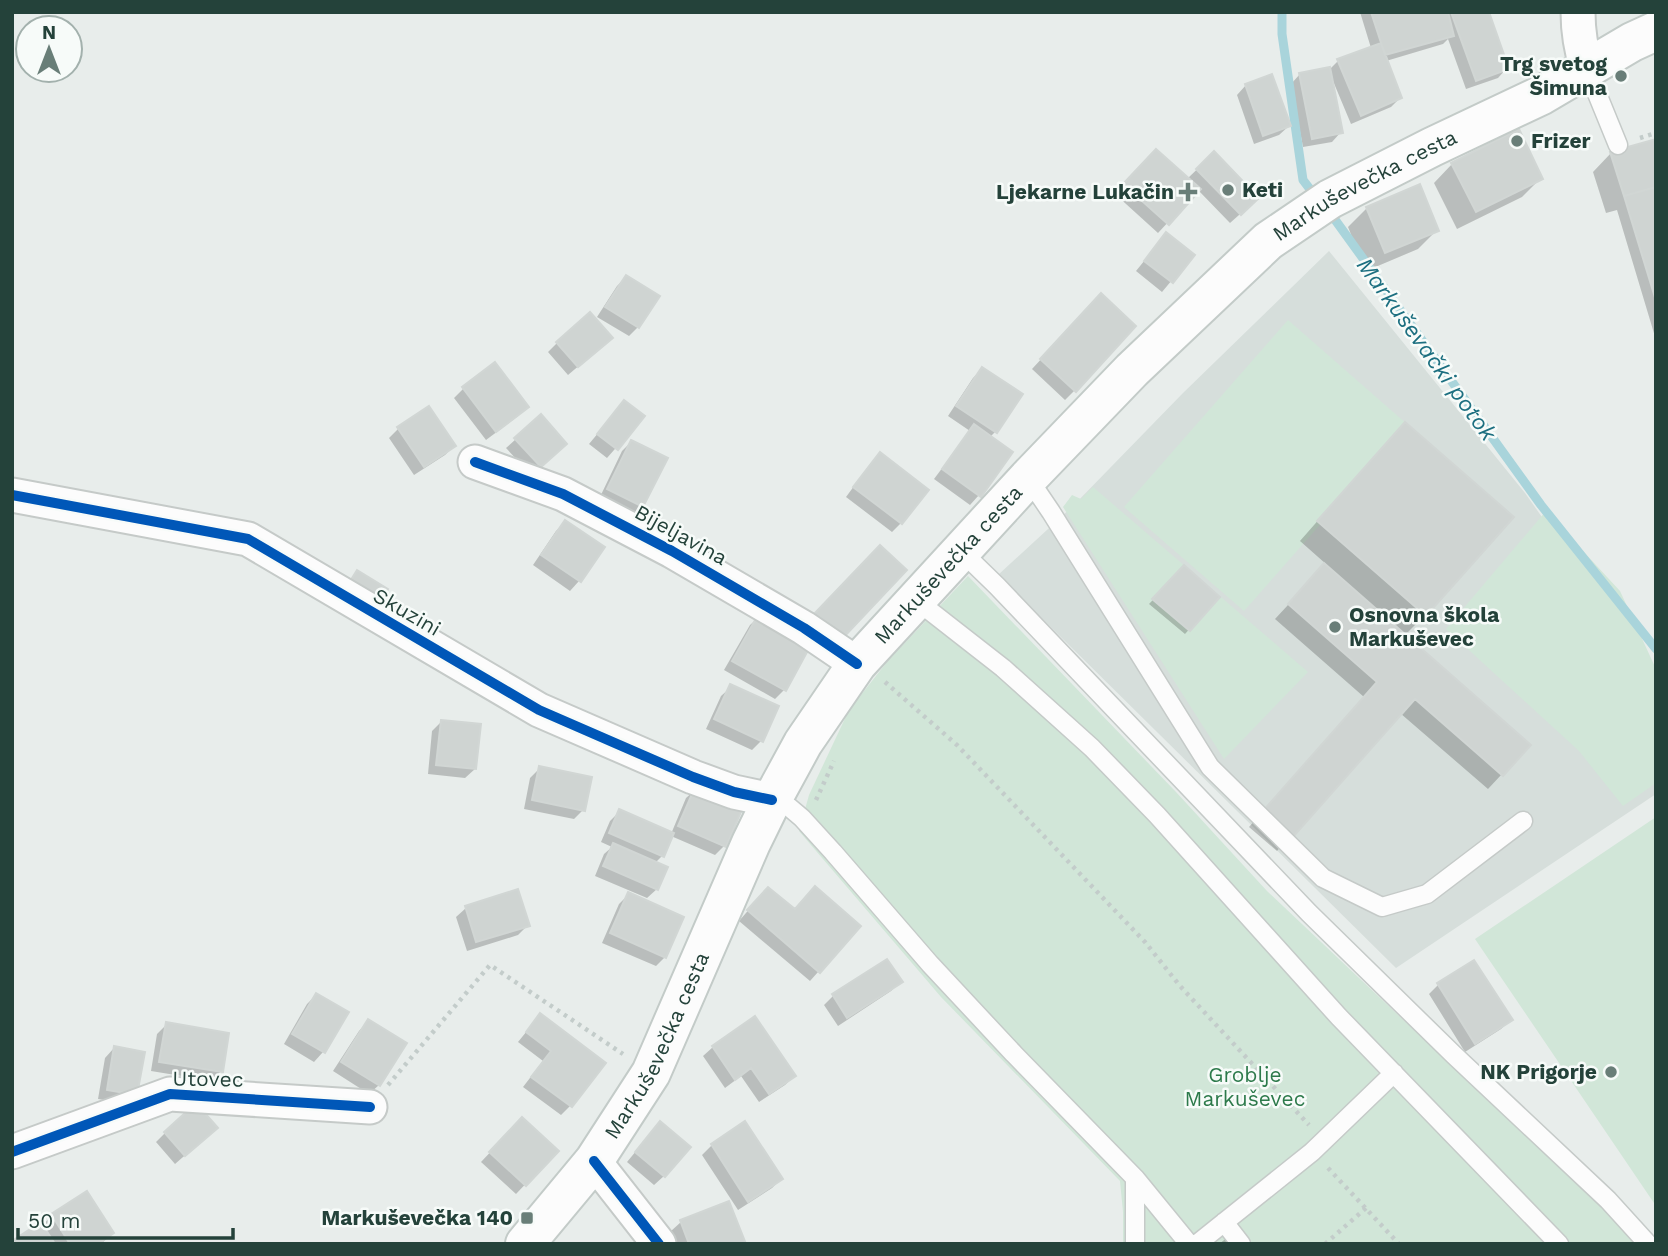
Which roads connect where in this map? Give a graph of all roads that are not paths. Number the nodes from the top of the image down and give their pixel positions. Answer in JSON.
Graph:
{"nodes":[{"id":1,"x":1578,"y":12,"type":"edge"},
{"id":2,"x":1656,"y":31,"type":"edge"},
{"id":3,"x":1587,"y":69,"type":"junction"},
{"id":4,"x":1618,"y":145,"type":"dead end"},
{"id":5,"x":475,"y":462,"type":"dead end"},
{"id":6,"x":1028,"y":478,"type":"junction"},
{"id":7,"x":12,"y":495,"type":"edge"},
{"id":8,"x":961,"y":551,"type":"junction"},
{"id":9,"x":916,"y":600,"type":"junction"},
{"id":10,"x":869,"y":672,"type":"junction"},
{"id":11,"x":772,"y":800,"type":"junction"},
{"id":12,"x":1523,"y":821,"type":"dead end"},
{"id":13,"x":1394,"y":1073,"type":"junction"},
{"id":14,"x":370,"y":1107,"type":"road end"},
{"id":15,"x":12,"y":1152,"type":"edge"},
{"id":16,"x":594,"y":1161,"type":"junction"},
{"id":17,"x":1135,"y":1178,"type":"junction"},
{"id":18,"x":1224,"y":1222,"type":"junction"},
{"id":19,"x":525,"y":1244,"type":"edge"},
{"id":20,"x":659,"y":1244,"type":"edge"},
{"id":21,"x":1135,"y":1244,"type":"edge"},
{"id":22,"x":1189,"y":1244,"type":"edge"},
{"id":23,"x":1197,"y":1244,"type":"edge"},
{"id":24,"x":1241,"y":1244,"type":"edge"},
{"id":25,"x":1559,"y":1244,"type":"edge"},
{"id":26,"x":1648,"y":1244,"type":"edge"}],
"edges":[{"from":1,"to":3,"type":"street"},
{"from":2,"to":3,"type":"main road"},
{"from":3,"to":4,"type":"lane"},
{"from":3,"to":6,"type":"main road","name":"Markuševečka cesta"},
{"from":5,"to":10,"type":"street","name":"Bijeljavina"},
{"from":6,"to":8,"type":"main road","name":"Markuševečka cesta"},
{"from":6,"to":12,"type":"lane"},
{"from":7,"to":11,"type":"street","name":"Skuzini"},
{"from":8,"to":9,"type":"main road","name":"Markuševečka cesta"},
{"from":8,"to":26,"type":"lane"},
{"from":9,"to":10,"type":"main road","name":"Markuševečka cesta"},
{"from":9,"to":13,"type":"lane"},
{"from":10,"to":11,"type":"main road","name":"Markuševečka cesta"},
{"from":11,"to":16,"type":"main road","name":"Markuševečka cesta"},
{"from":11,"to":17,"type":"lane"},
{"from":13,"to":18,"type":"lane"},
{"from":13,"to":25,"type":"lane"},
{"from":14,"to":15,"type":"street","name":"Utovec"},
{"from":16,"to":19,"type":"main road","name":"Markuševečka cesta"},
{"from":16,"to":20,"type":"street"},
{"from":17,"to":21,"type":"lane"},
{"from":17,"to":22,"type":"lane"},
{"from":18,"to":23,"type":"lane"},
{"from":18,"to":24,"type":"lane"}]}
